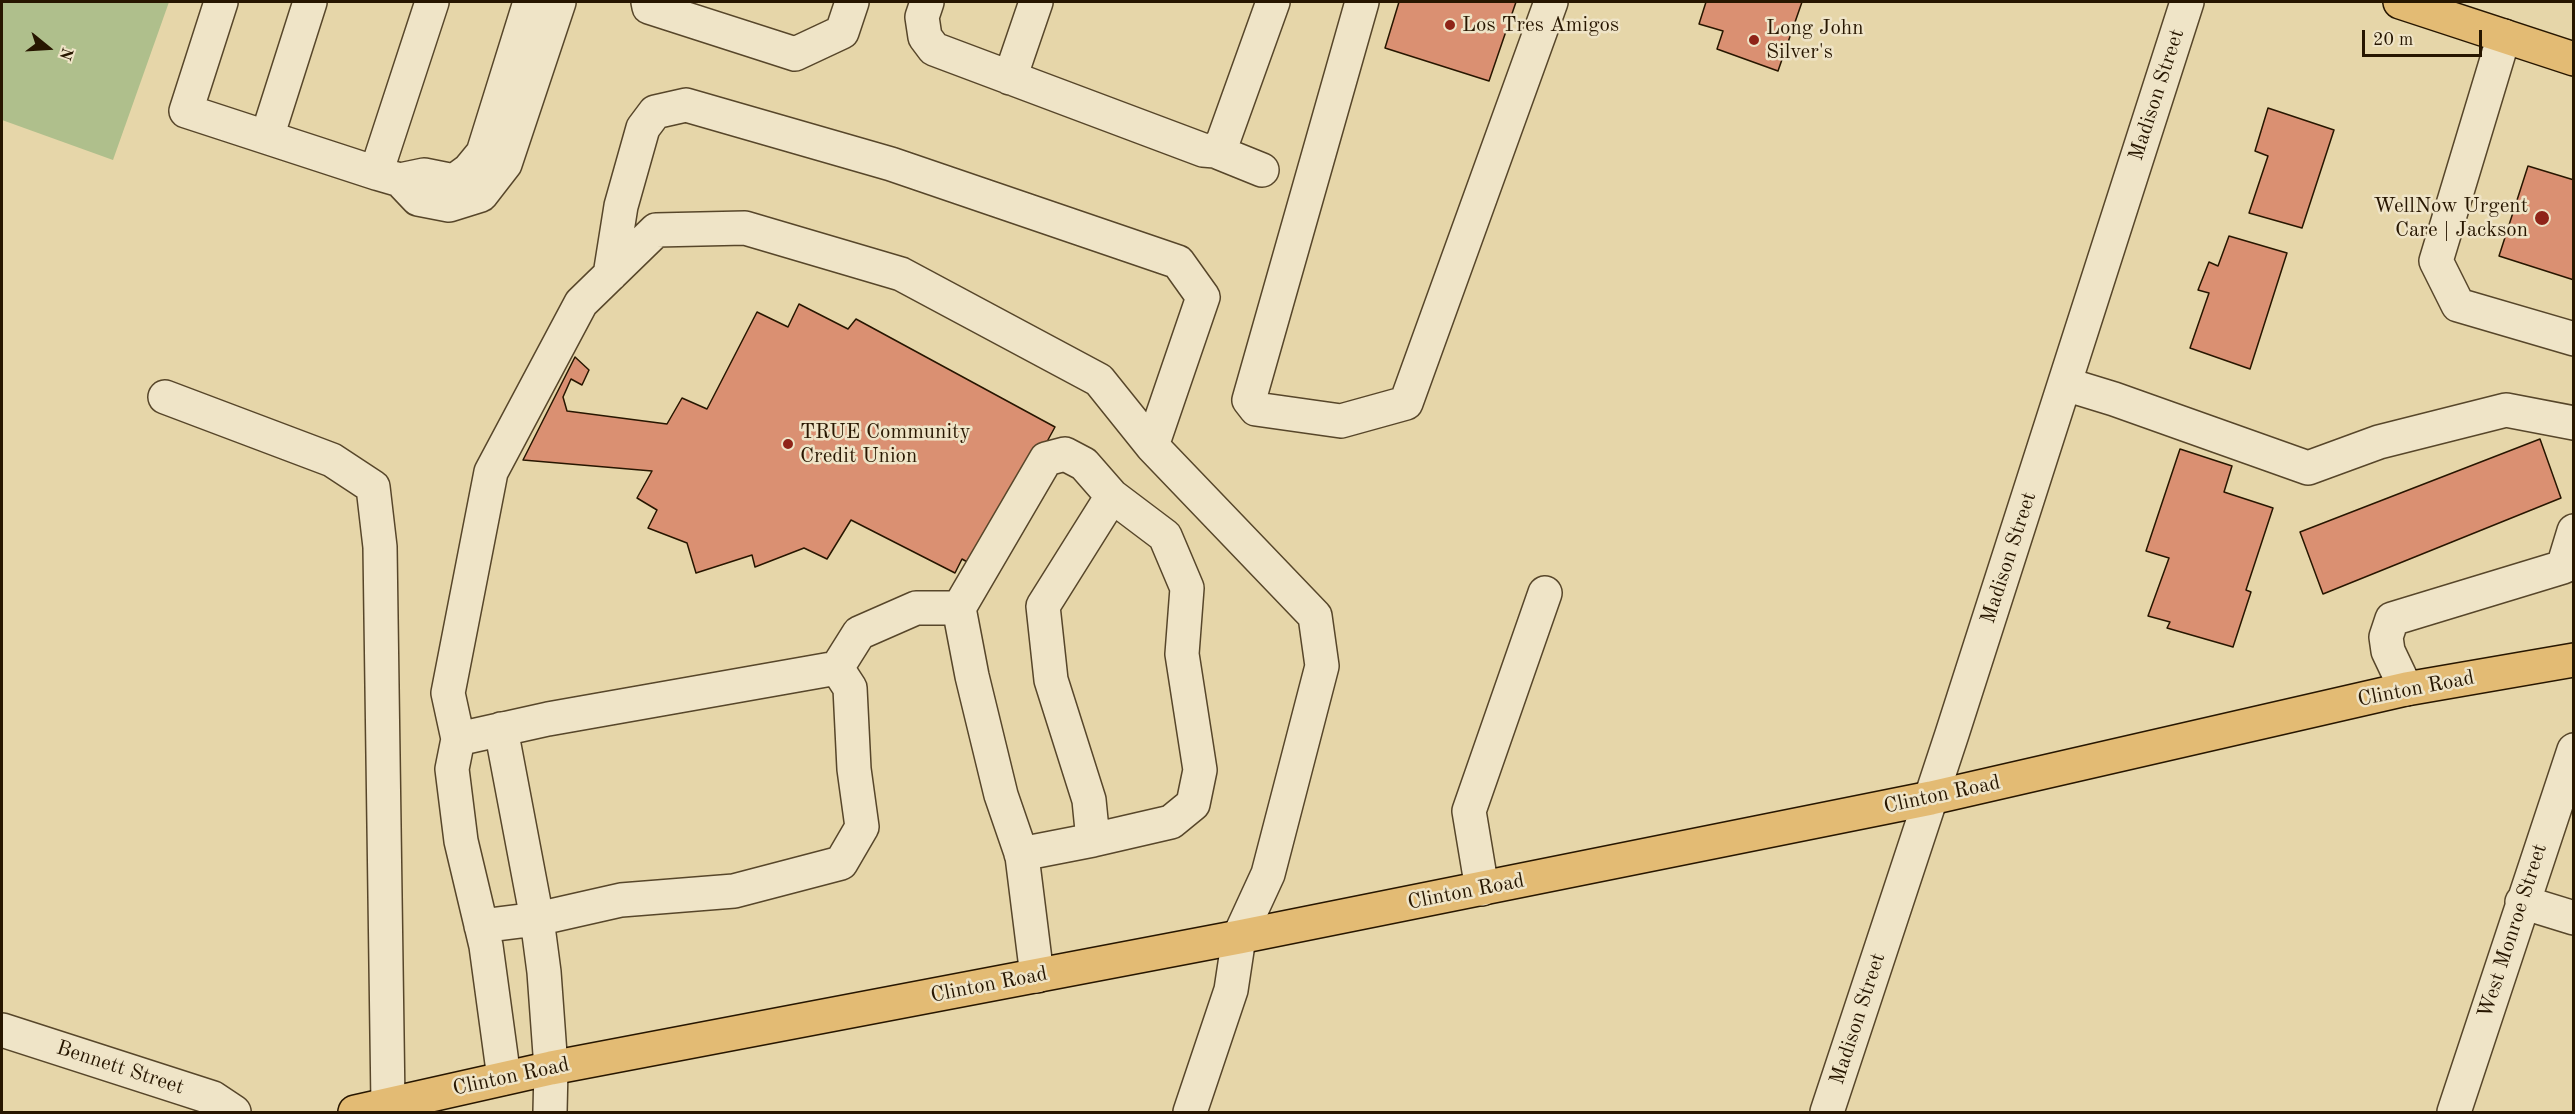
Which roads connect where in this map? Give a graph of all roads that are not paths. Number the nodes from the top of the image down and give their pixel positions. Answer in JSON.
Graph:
{"nodes":[{"id":1,"x":221,"y":2,"type":"edge"},
{"id":2,"x":310,"y":2,"type":"edge"},
{"id":3,"x":432,"y":2,"type":"edge"},
{"id":4,"x":530,"y":2,"type":"edge"},
{"id":5,"x":559,"y":2,"type":"edge"},
{"id":6,"x":648,"y":2,"type":"edge"},
{"id":7,"x":852,"y":2,"type":"edge"},
{"id":8,"x":927,"y":2,"type":"edge"},
{"id":9,"x":1036,"y":2,"type":"edge"},
{"id":10,"x":1273,"y":2,"type":"edge"},
{"id":11,"x":1362,"y":2,"type":"edge"},
{"id":12,"x":1551,"y":2,"type":"edge"},
{"id":13,"x":2187,"y":2,"type":"edge"},
{"id":14,"x":2400,"y":2,"type":"edge"},
{"id":15,"x":2504,"y":36,"type":"junction"},
{"id":16,"x":2574,"y":60,"type":"edge"},
{"id":17,"x":1010,"y":78,"type":"junction"},
{"id":18,"x":267,"y":137,"type":"junction"},
{"id":19,"x":1215,"y":151,"type":"junction"},
{"id":20,"x":1262,"y":170,"type":"dead end"},
{"id":21,"x":388,"y":176,"type":"junction"},
{"id":22,"x":610,"y":275,"type":"junction"},
{"id":23,"x":2574,"y":339,"type":"edge"},
{"id":24,"x":2065,"y":384,"type":"junction"},
{"id":25,"x":165,"y":397,"type":"dead end"},
{"id":26,"x":2574,"y":423,"type":"edge"},
{"id":27,"x":1152,"y":446,"type":"junction"},
{"id":28,"x":1112,"y":496,"type":"junction"},
{"id":29,"x":2574,"y":531,"type":"edge"},
{"id":30,"x":1545,"y":593,"type":"dead end"},
{"id":31,"x":959,"y":609,"type":"junction"},
{"id":32,"x":2574,"y":660,"type":"edge"},
{"id":33,"x":837,"y":668,"type":"junction"},
{"id":34,"x":2406,"y":689,"type":"junction"},
{"id":35,"x":501,"y":729,"type":"junction"},
{"id":36,"x":458,"y":739,"type":"junction"},
{"id":37,"x":2574,"y":750,"type":"edge"},
{"id":38,"x":1932,"y":798,"type":"junction"},
{"id":39,"x":1093,"y":840,"type":"junction"},
{"id":40,"x":1021,"y":854,"type":"junction"},
{"id":41,"x":1482,"y":889,"type":"junction"},
{"id":42,"x":2522,"y":902,"type":"junction"},
{"id":43,"x":2574,"y":918,"type":"edge"},
{"id":44,"x":537,"y":919,"type":"junction"},
{"id":45,"x":482,"y":926,"type":"junction"},
{"id":46,"x":1239,"y":937,"type":"junction"},
{"id":47,"x":1037,"y":975,"type":"junction"},
{"id":48,"x":2,"y":1030,"type":"edge"},
{"id":49,"x":551,"y":1068,"type":"junction"},
{"id":50,"x":504,"y":1078,"type":"junction"},
{"id":51,"x":388,"y":1104,"type":"junction"},
{"id":52,"x":234,"y":1113,"type":"edge"},
{"id":53,"x":355,"y":1113,"type":"edge"},
{"id":54,"x":550,"y":1113,"type":"edge"},
{"id":55,"x":1190,"y":1113,"type":"edge"},
{"id":56,"x":1827,"y":1113,"type":"edge"},
{"id":57,"x":2454,"y":1113,"type":"edge"}],
"edges":[{"from":1,"to":18,"type":"street"},
{"from":2,"to":18,"type":"street"},
{"from":3,"to":21,"type":"street"},
{"from":4,"to":21,"type":"street"},
{"from":5,"to":21,"type":"street"},
{"from":6,"to":7,"type":"street"},
{"from":8,"to":17,"type":"street"},
{"from":9,"to":17,"type":"street"},
{"from":10,"to":19,"type":"street"},
{"from":11,"to":12,"type":"street"},
{"from":13,"to":24,"type":"street","name":"Madison Street"},
{"from":14,"to":15,"type":"main road"},
{"from":15,"to":16,"type":"main road"},
{"from":15,"to":23,"type":"street"},
{"from":17,"to":19,"type":"street"},
{"from":18,"to":21,"type":"street"},
{"from":19,"to":20,"type":"street"},
{"from":22,"to":27,"type":"street"},
{"from":22,"to":27,"type":"street"},
{"from":22,"to":36,"type":"street"},
{"from":24,"to":26,"type":"street"},
{"from":24,"to":38,"type":"street","name":"Madison Street"},
{"from":25,"to":51,"type":"street"},
{"from":27,"to":46,"type":"street"},
{"from":28,"to":31,"type":"street"},
{"from":28,"to":39,"type":"street"},
{"from":28,"to":39,"type":"street"},
{"from":29,"to":34,"type":"street"},
{"from":30,"to":41,"type":"street"},
{"from":31,"to":33,"type":"street"},
{"from":31,"to":40,"type":"street"},
{"from":32,"to":34,"type":"main road","name":"Clinton Road"},
{"from":33,"to":35,"type":"street"},
{"from":33,"to":44,"type":"street"},
{"from":34,"to":38,"type":"main road","name":"Clinton Road"},
{"from":35,"to":36,"type":"street"},
{"from":35,"to":44,"type":"street"},
{"from":36,"to":45,"type":"street"},
{"from":37,"to":42,"type":"street","name":"West Monroe Street"},
{"from":38,"to":41,"type":"main road","name":"Clinton Road"},
{"from":38,"to":56,"type":"street","name":"Madison Street"},
{"from":39,"to":40,"type":"street"},
{"from":40,"to":47,"type":"street"},
{"from":41,"to":46,"type":"main road","name":"Clinton Road"},
{"from":42,"to":43,"type":"street"},
{"from":42,"to":57,"type":"street","name":"West Monroe Street"},
{"from":44,"to":45,"type":"street"},
{"from":44,"to":49,"type":"street"},
{"from":45,"to":50,"type":"street"},
{"from":46,"to":47,"type":"main road","name":"Clinton Road"},
{"from":46,"to":55,"type":"street"},
{"from":47,"to":49,"type":"main road","name":"Clinton Road"},
{"from":48,"to":52,"type":"street","name":"Bennett Street"},
{"from":49,"to":50,"type":"main road","name":"Clinton Road"},
{"from":49,"to":54,"type":"street"},
{"from":50,"to":51,"type":"main road","name":"Clinton Road"},
{"from":51,"to":53,"type":"main road","name":"Clinton Road"}]}
